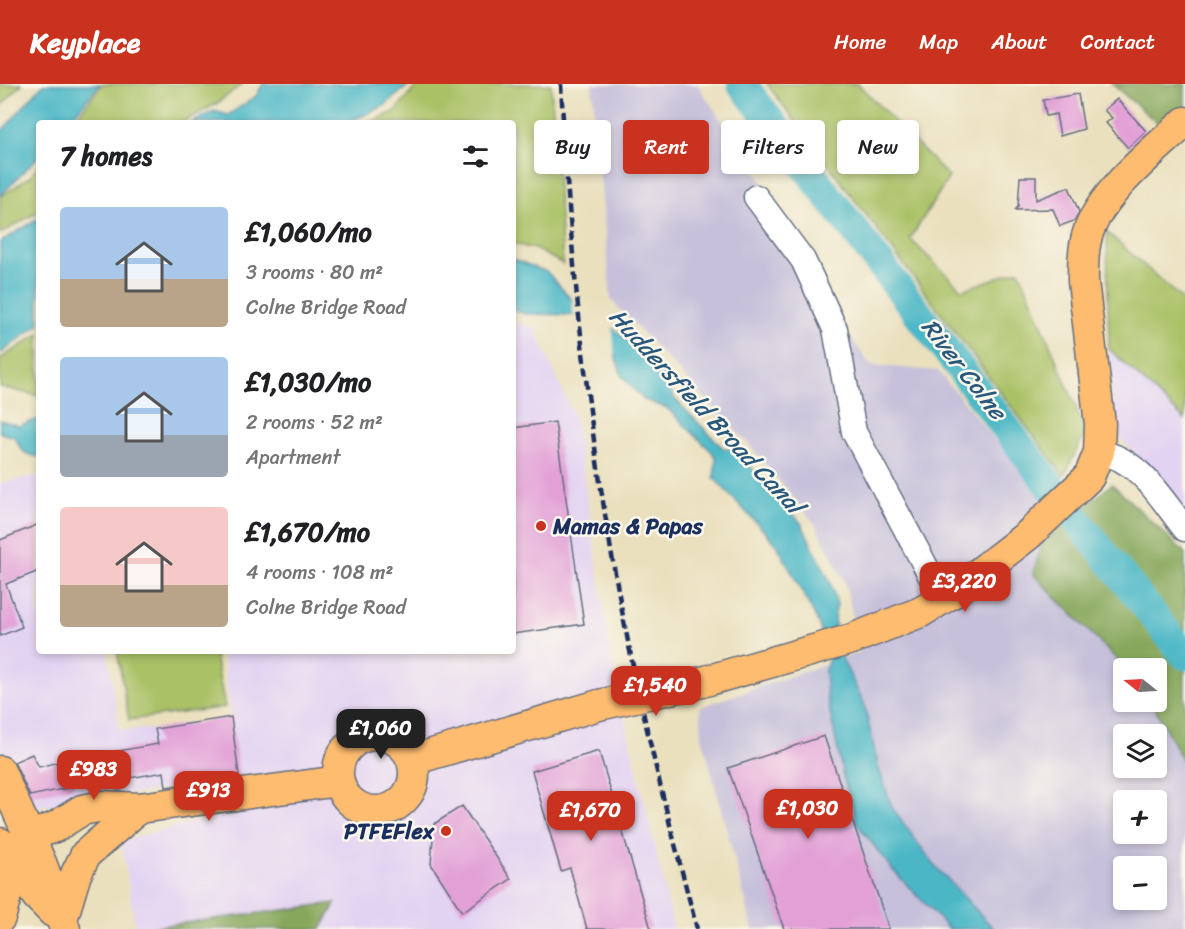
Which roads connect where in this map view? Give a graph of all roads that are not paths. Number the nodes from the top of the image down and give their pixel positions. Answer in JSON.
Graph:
{"nodes":[{"id":1,"x":1185,"y":122,"type":"edge"},
{"id":2,"x":756,"y":197,"type":"dead end"},
{"id":3,"x":1096,"y":451,"type":"junction"},
{"id":4,"x":1185,"y":529,"type":"edge"},
{"id":5,"x":943,"y":599,"type":"junction"},
{"id":6,"x":412,"y":760,"type":"junction"},
{"id":7,"x":0,"y":771,"type":"edge"},
{"id":8,"x":339,"y":781,"type":"junction"},
{"id":9,"x":139,"y":808,"type":"junction"},
{"id":10,"x":15,"y":841,"type":"edge"},
{"id":11,"x":0,"y":918,"type":"edge"},
{"id":12,"x":64,"y":925,"type":"edge"}],
"edges":[{"from":1,"to":3,"type":"main road"},
{"from":2,"to":5,"type":"street"},
{"from":3,"to":4,"type":"street"},
{"from":3,"to":5,"type":"main road"},
{"from":5,"to":6,"type":"main road","bridge":true},
{"from":6,"to":8,"type":"main road"},
{"from":6,"to":8,"type":"main road"},
{"from":7,"to":10,"type":"main road"},
{"from":8,"to":9,"type":"main road"},
{"from":9,"to":10,"type":"main road"},
{"from":9,"to":12,"type":"main road"},
{"from":10,"to":11,"type":"main road"},
{"from":10,"to":12,"type":"main road"},
{"from":11,"to":12,"type":"main road"}]}
